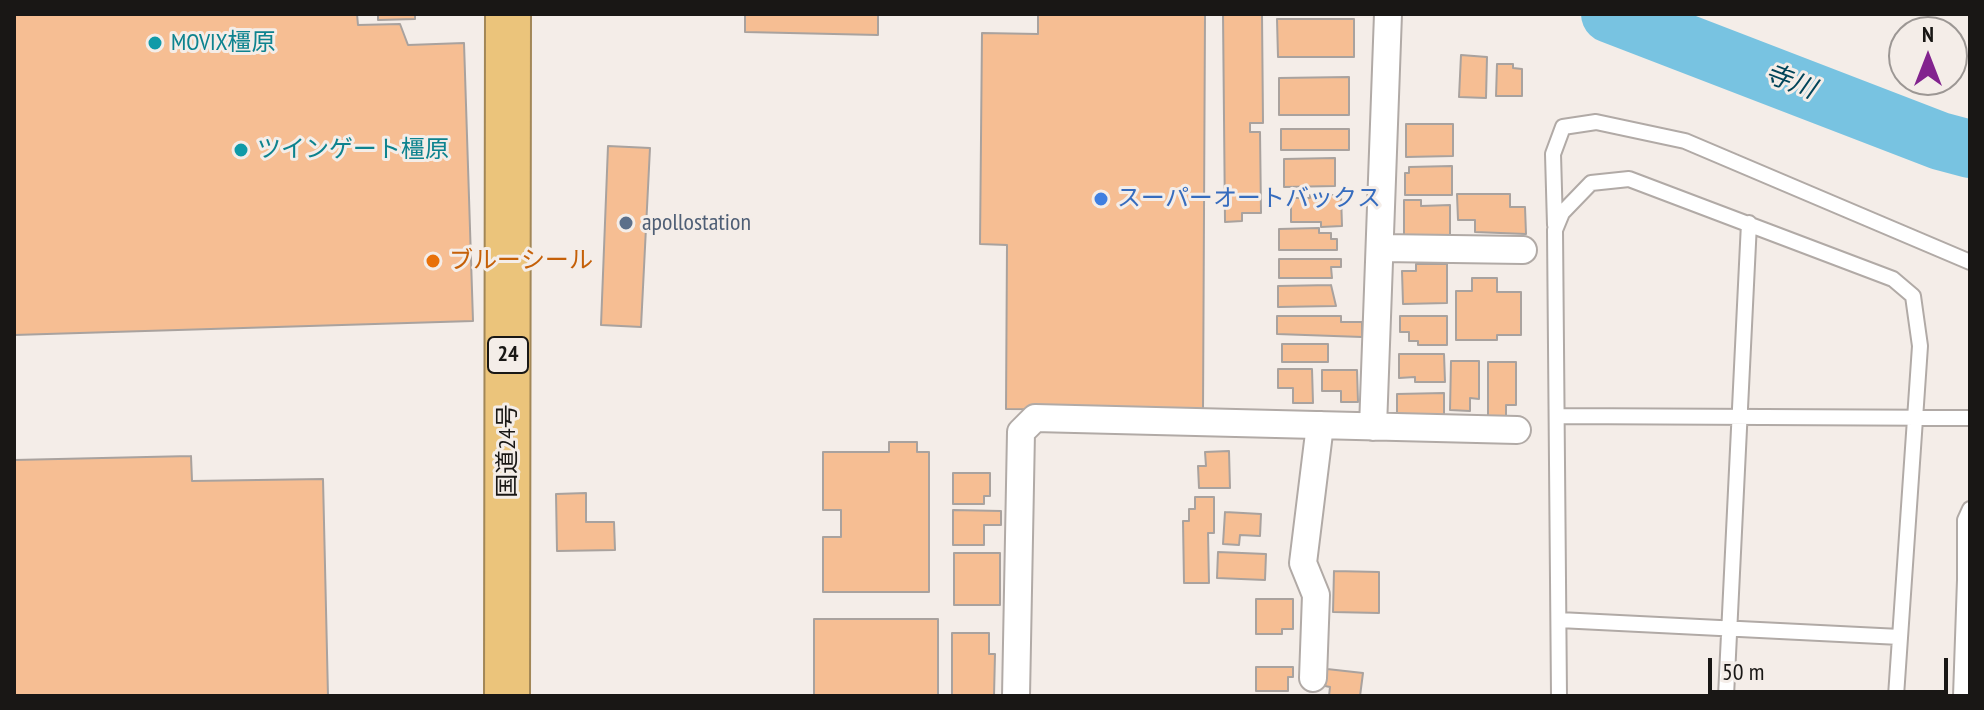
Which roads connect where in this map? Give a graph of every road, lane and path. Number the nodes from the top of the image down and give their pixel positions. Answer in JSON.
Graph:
{"nodes":[{"id":1,"x":508,"y":14,"type":"edge"},
{"id":2,"x":1388,"y":15,"type":"edge"},
{"id":3,"x":1749,"y":223,"type":"junction"},
{"id":4,"x":1555,"y":230,"type":"junction"},
{"id":5,"x":1382,"y":248,"type":"junction"},
{"id":6,"x":1523,"y":250,"type":"dead end"},
{"id":7,"x":1970,"y":262,"type":"edge"},
{"id":8,"x":1557,"y":416,"type":"junction"},
{"id":9,"x":1738,"y":417,"type":"junction"},
{"id":10,"x":1970,"y":418,"type":"edge"},
{"id":11,"x":1915,"y":419,"type":"junction"},
{"id":12,"x":1320,"y":425,"type":"junction"},
{"id":13,"x":1373,"y":427,"type":"junction"},
{"id":14,"x":1517,"y":430,"type":"dead end"},
{"id":15,"x":1970,"y":509,"type":"edge"},
{"id":16,"x":1968,"y":577,"type":"edge"},
{"id":17,"x":1559,"y":620,"type":"junction"},
{"id":18,"x":1729,"y":628,"type":"junction"},
{"id":19,"x":1900,"y":637,"type":"junction"},
{"id":20,"x":1313,"y":678,"type":"dead end"},
{"id":21,"x":507,"y":696,"type":"edge"},
{"id":22,"x":1016,"y":696,"type":"edge"},
{"id":23,"x":1559,"y":696,"type":"edge"},
{"id":24,"x":1726,"y":696,"type":"edge"},
{"id":25,"x":1896,"y":696,"type":"edge"},
{"id":26,"x":1961,"y":696,"type":"edge"}],
"edges":[{"from":1,"to":21,"type":"highway","name":"国道24号","number":"24"},
{"from":2,"to":5,"type":"street"},
{"from":3,"to":4,"type":"lane"},
{"from":3,"to":9,"type":"lane"},
{"from":3,"to":11,"type":"lane"},
{"from":4,"to":7,"type":"lane"},
{"from":4,"to":8,"type":"lane"},
{"from":5,"to":6,"type":"street"},
{"from":5,"to":13,"type":"street"},
{"from":8,"to":9,"type":"lane"},
{"from":8,"to":17,"type":"lane"},
{"from":9,"to":11,"type":"lane"},
{"from":9,"to":18,"type":"lane"},
{"from":10,"to":11,"type":"lane"},
{"from":11,"to":19,"type":"lane"},
{"from":12,"to":13,"type":"street"},
{"from":12,"to":20,"type":"street"},
{"from":12,"to":22,"type":"street"},
{"from":13,"to":14,"type":"street"},
{"from":15,"to":16,"type":"lane"},
{"from":16,"to":26,"type":"lane"},
{"from":17,"to":18,"type":"lane"},
{"from":17,"to":23,"type":"lane"},
{"from":18,"to":19,"type":"lane"},
{"from":18,"to":24,"type":"lane"},
{"from":19,"to":25,"type":"lane"}]}
